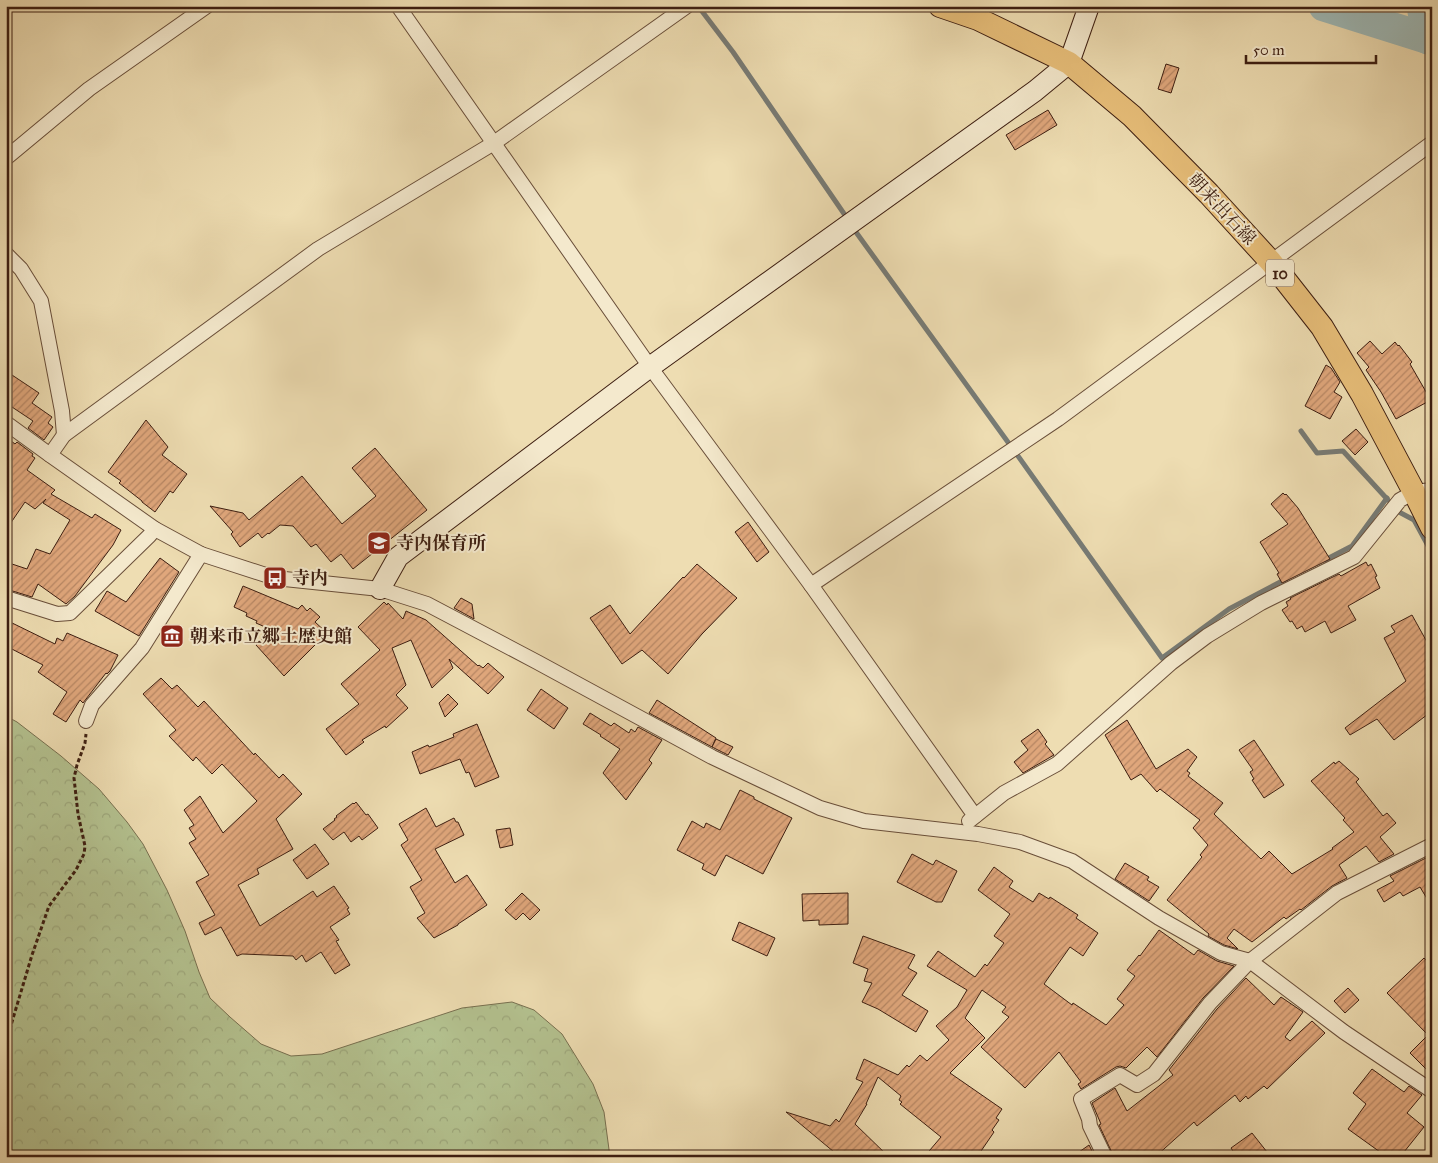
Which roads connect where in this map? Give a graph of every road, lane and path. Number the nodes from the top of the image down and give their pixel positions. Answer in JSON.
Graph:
{"nodes":[{"id":1,"x":207,"y":6,"type":"edge"},
{"id":2,"x":398,"y":6,"type":"edge"},
{"id":3,"x":687,"y":6,"type":"edge"},
{"id":4,"x":940,"y":6,"type":"edge"},
{"id":5,"x":1088,"y":9,"type":"edge"},
{"id":6,"x":1069,"y":63,"type":"junction"},
{"id":7,"x":494,"y":143,"type":"junction"},
{"id":8,"x":1432,"y":143,"type":"edge"},
{"id":9,"x":6,"y":158,"type":"edge"},
{"id":10,"x":6,"y":254,"type":"edge"},
{"id":11,"x":1271,"y":262,"type":"junction"},
{"id":12,"x":650,"y":367,"type":"junction"},
{"id":13,"x":6,"y":422,"type":"edge"},
{"id":14,"x":64,"y":435,"type":"junction"},
{"id":15,"x":50,"y":455,"type":"junction"},
{"id":16,"x":1423,"y":491,"type":"edge"},
{"id":17,"x":1432,"y":528,"type":"edge"},
{"id":18,"x":155,"y":529,"type":"junction"},
{"id":19,"x":202,"y":554,"type":"junction"},
{"id":20,"x":811,"y":585,"type":"junction"},
{"id":21,"x":380,"y":589,"type":"junction"},
{"id":22,"x":6,"y":598,"type":"edge"},
{"id":23,"x":86,"y":721,"type":"joint"},
{"id":24,"x":975,"y":816,"type":"junction"},
{"id":25,"x":957,"y":832,"type":"junction"},
{"id":26,"x":1432,"y":845,"type":"edge"},
{"id":27,"x":1250,"y":962,"type":"junction"},
{"id":28,"x":6,"y":1042,"type":"edge"},
{"id":29,"x":1432,"y":1090,"type":"edge"},
{"id":30,"x":1105,"y":1157,"type":"edge"}],
"edges":[{"from":1,"to":9,"type":"street"},
{"from":2,"to":7,"type":"street"},
{"from":3,"to":7,"type":"street"},
{"from":4,"to":6,"type":"main road","name":"朝来出石線","number":"10"},
{"from":5,"to":6,"type":"street"},
{"from":6,"to":11,"type":"main road","name":"朝来出石線","number":"10"},
{"from":6,"to":12,"type":"street"},
{"from":7,"to":12,"type":"street"},
{"from":7,"to":14,"type":"street"},
{"from":8,"to":11,"type":"street"},
{"from":10,"to":14,"type":"street"},
{"from":11,"to":16,"type":"main road","name":"朝来出石線","number":"10"},
{"from":11,"to":20,"type":"street"},
{"from":12,"to":20,"type":"street"},
{"from":12,"to":21,"type":"street"},
{"from":13,"to":15,"type":"street"},
{"from":14,"to":15,"type":"street"},
{"from":15,"to":18,"type":"street"},
{"from":16,"to":17,"type":"main road","name":"朝来出石線","number":"10"},
{"from":16,"to":24,"type":"street"},
{"from":18,"to":19,"type":"street"},
{"from":18,"to":22,"type":"street"},
{"from":19,"to":21,"type":"street"},
{"from":19,"to":23,"type":"street"},
{"from":20,"to":24,"type":"street"},
{"from":21,"to":25,"type":"street"},
{"from":23,"to":28,"type":"path"},
{"from":24,"to":25,"type":"street"},
{"from":25,"to":27,"type":"street"},
{"from":26,"to":27,"type":"street"},
{"from":27,"to":29,"type":"street"},
{"from":27,"to":30,"type":"street"}]}
